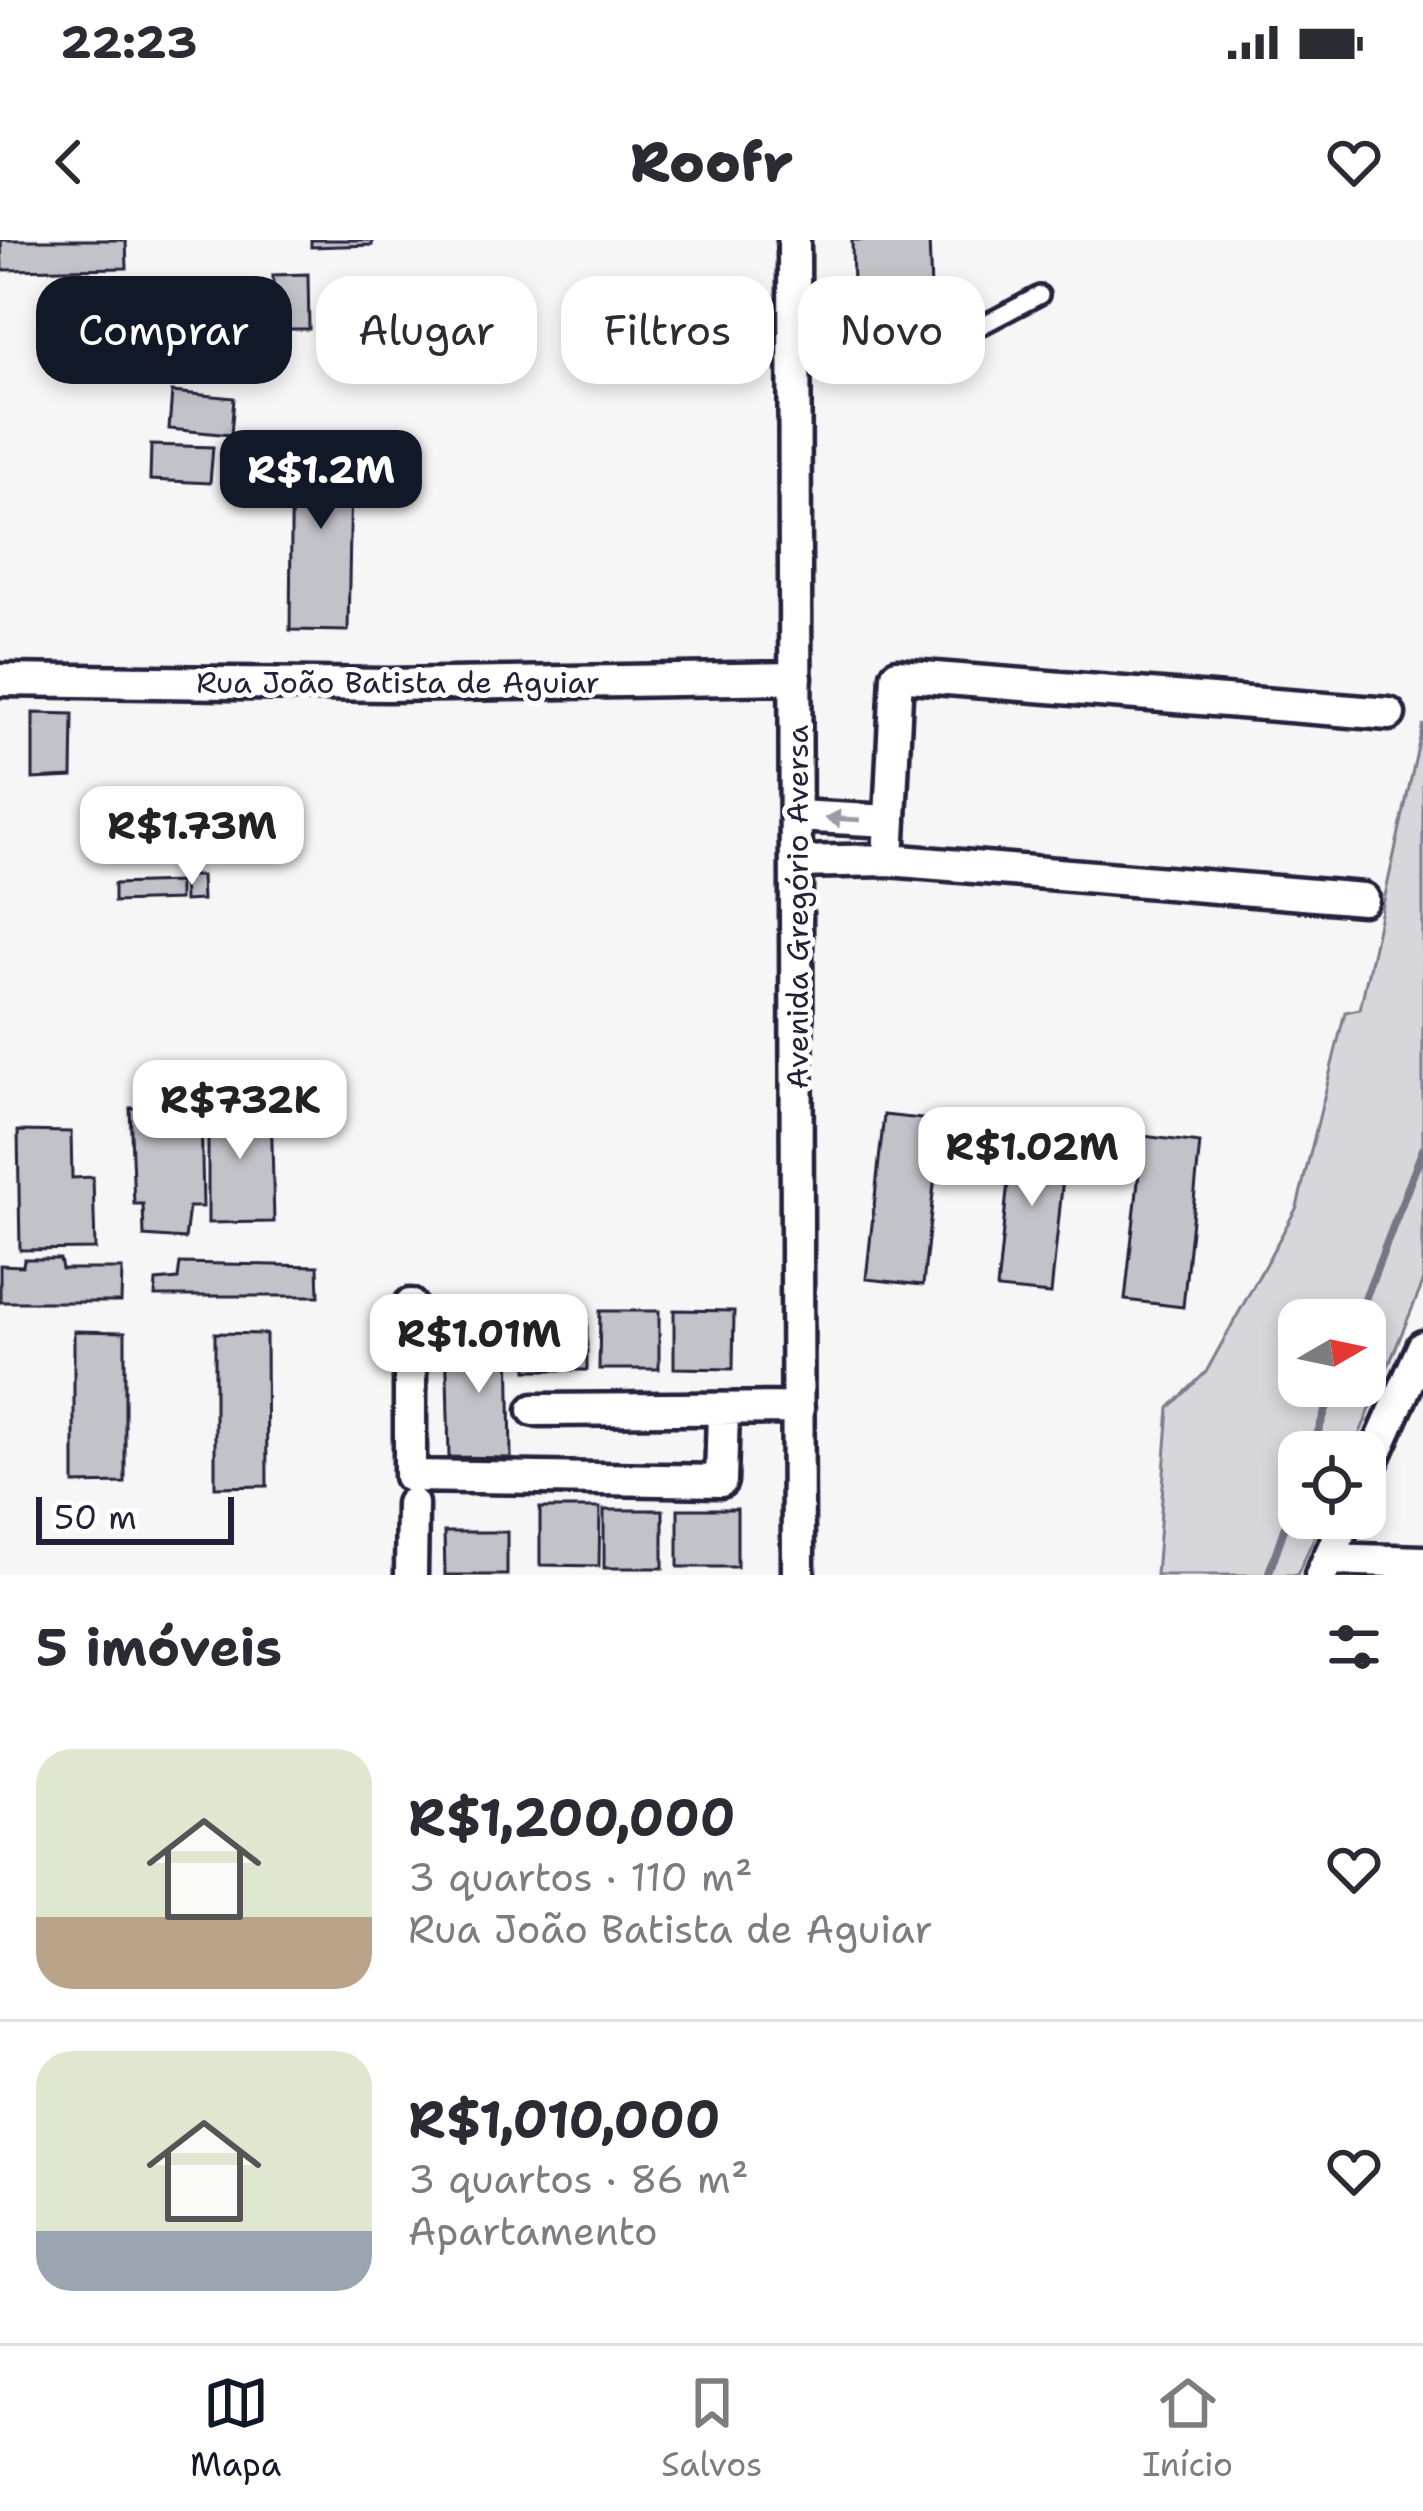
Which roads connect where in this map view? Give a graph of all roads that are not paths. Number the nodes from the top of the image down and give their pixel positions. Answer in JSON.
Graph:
{"nodes":[{"id":1,"x":794,"y":240,"type":"edge"},
{"id":2,"x":1040,"y":295,"type":"dead end"},
{"id":3,"x":795,"y":352,"type":"junction"},
{"id":4,"x":796,"y":678,"type":"junction"},
{"id":5,"x":0,"y":680,"type":"edge"},
{"id":6,"x":1389,"y":714,"type":"dead end"},
{"id":7,"x":796,"y":816,"type":"junction"},
{"id":8,"x":890,"y":821,"type":"junction"},
{"id":9,"x":888,"y":860,"type":"junction"},
{"id":10,"x":797,"y":862,"type":"junction"},
{"id":11,"x":1363,"y":899,"type":"dead end"},
{"id":12,"x":410,"y":1305,"type":"dead end"},
{"id":13,"x":1423,"y":1346,"type":"edge"},
{"id":14,"x":797,"y":1408,"type":"junction"},
{"id":15,"x":534,"y":1410,"type":"dead end"},
{"id":16,"x":723,"y":1411,"type":"junction"},
{"id":17,"x":1385,"y":1431,"type":"edge"},
{"id":18,"x":412,"y":1504,"type":"dead end"},
{"id":19,"x":1337,"y":1539,"type":"edge"},
{"id":20,"x":1423,"y":1562,"type":"edge"},
{"id":21,"x":1325,"y":1567,"type":"edge"},
{"id":22,"x":411,"y":1575,"type":"edge"},
{"id":23,"x":798,"y":1575,"type":"edge"}],
"edges":[{"from":1,"to":3,"type":"street","name":"Avenida Gregório Aversa"},
{"from":2,"to":3,"type":"lane"},
{"from":3,"to":4,"type":"street","name":"Avenida Gregório Aversa"},
{"from":4,"to":5,"type":"street","name":"Rua João Batista de Aguiar"},
{"from":4,"to":7,"type":"street","name":"Avenida Gregório Aversa"},
{"from":6,"to":8,"type":"street"},
{"from":8,"to":7,"type":"street","one_way":true},
{"from":7,"to":10,"type":"street","name":"Avenida Gregório Aversa"},
{"from":8,"to":9,"type":"street"},
{"from":9,"to":10,"type":"street"},
{"from":9,"to":11,"type":"street"},
{"from":10,"to":14,"type":"street","name":"Avenida Gregório Aversa"},
{"from":12,"to":16,"type":"street"},
{"from":13,"to":17,"type":"street"},
{"from":14,"to":16,"type":"street"},
{"from":14,"to":23,"type":"street","name":"Avenida Gregório Aversa"},
{"from":15,"to":16,"type":"street"},
{"from":18,"to":22,"type":"street"},
{"from":19,"to":21,"type":"street"},
{"from":20,"to":21,"type":"street"}]}
